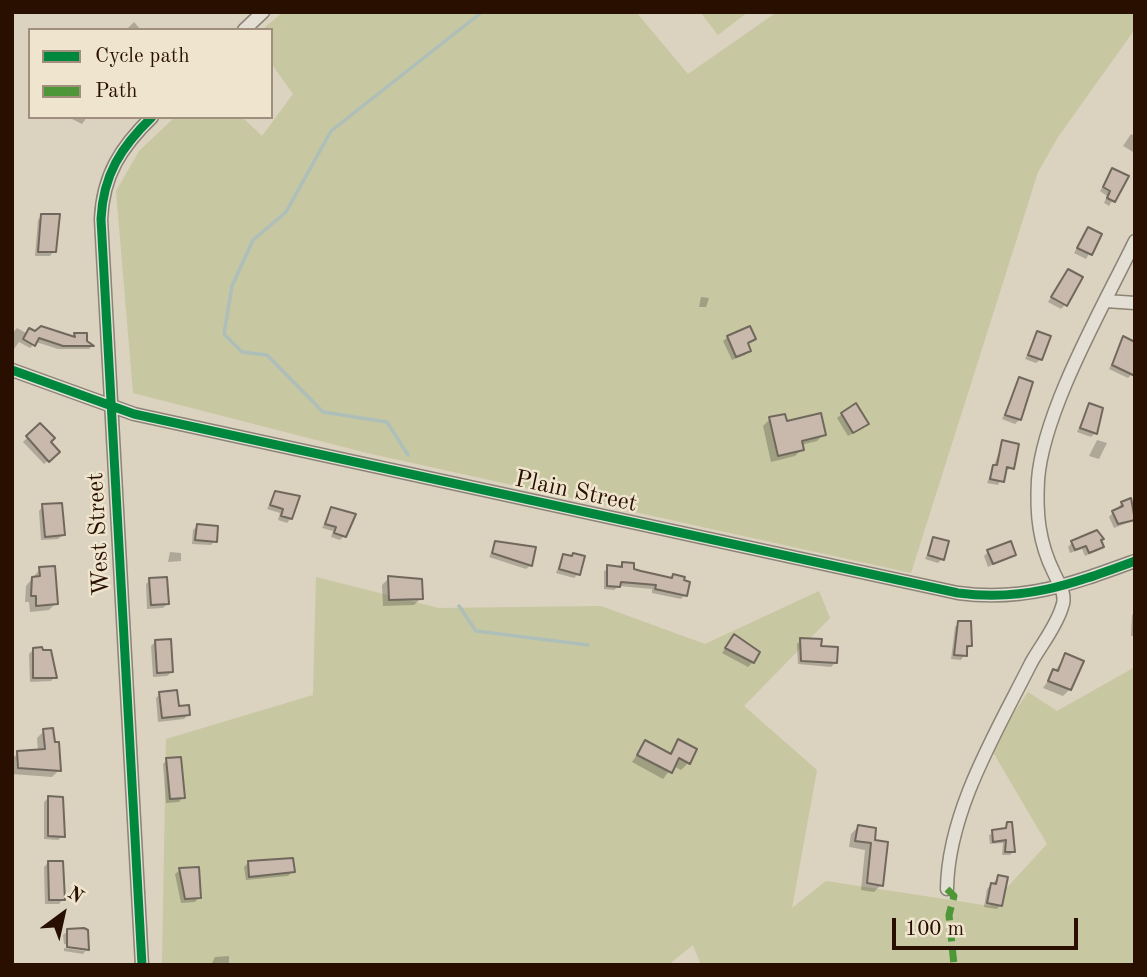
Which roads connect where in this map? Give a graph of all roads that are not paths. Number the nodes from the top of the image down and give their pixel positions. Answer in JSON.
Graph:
{"nodes":[{"id":1,"x":263,"y":12,"type":"edge"},
{"id":2,"x":246,"y":28,"type":"edge"},
{"id":3,"x":150,"y":119,"type":"edge"},
{"id":4,"x":1135,"y":241,"type":"edge"},
{"id":5,"x":1106,"y":301,"type":"junction"},
{"id":6,"x":1135,"y":303,"type":"edge"},
{"id":7,"x":12,"y":370,"type":"edge"},
{"id":8,"x":110,"y":407,"type":"junction"},
{"id":9,"x":1135,"y":561,"type":"edge"},
{"id":10,"x":1061,"y":588,"type":"junction"},
{"id":11,"x":947,"y":889,"type":"dead end"},
{"id":12,"x":142,"y":965,"type":"edge"}],
"edges":[{"from":1,"to":2,"type":"street"},
{"from":3,"to":8,"type":"street","name":"West Street"},
{"from":4,"to":5,"type":"street"},
{"from":5,"to":6,"type":"street"},
{"from":5,"to":10,"type":"street"},
{"from":7,"to":8,"type":"street","name":"Plain Street"},
{"from":8,"to":10,"type":"street","name":"Plain Street"},
{"from":8,"to":12,"type":"street","name":"West Street"},
{"from":9,"to":10,"type":"street","name":"Plain Street"},
{"from":10,"to":11,"type":"street"}]}
